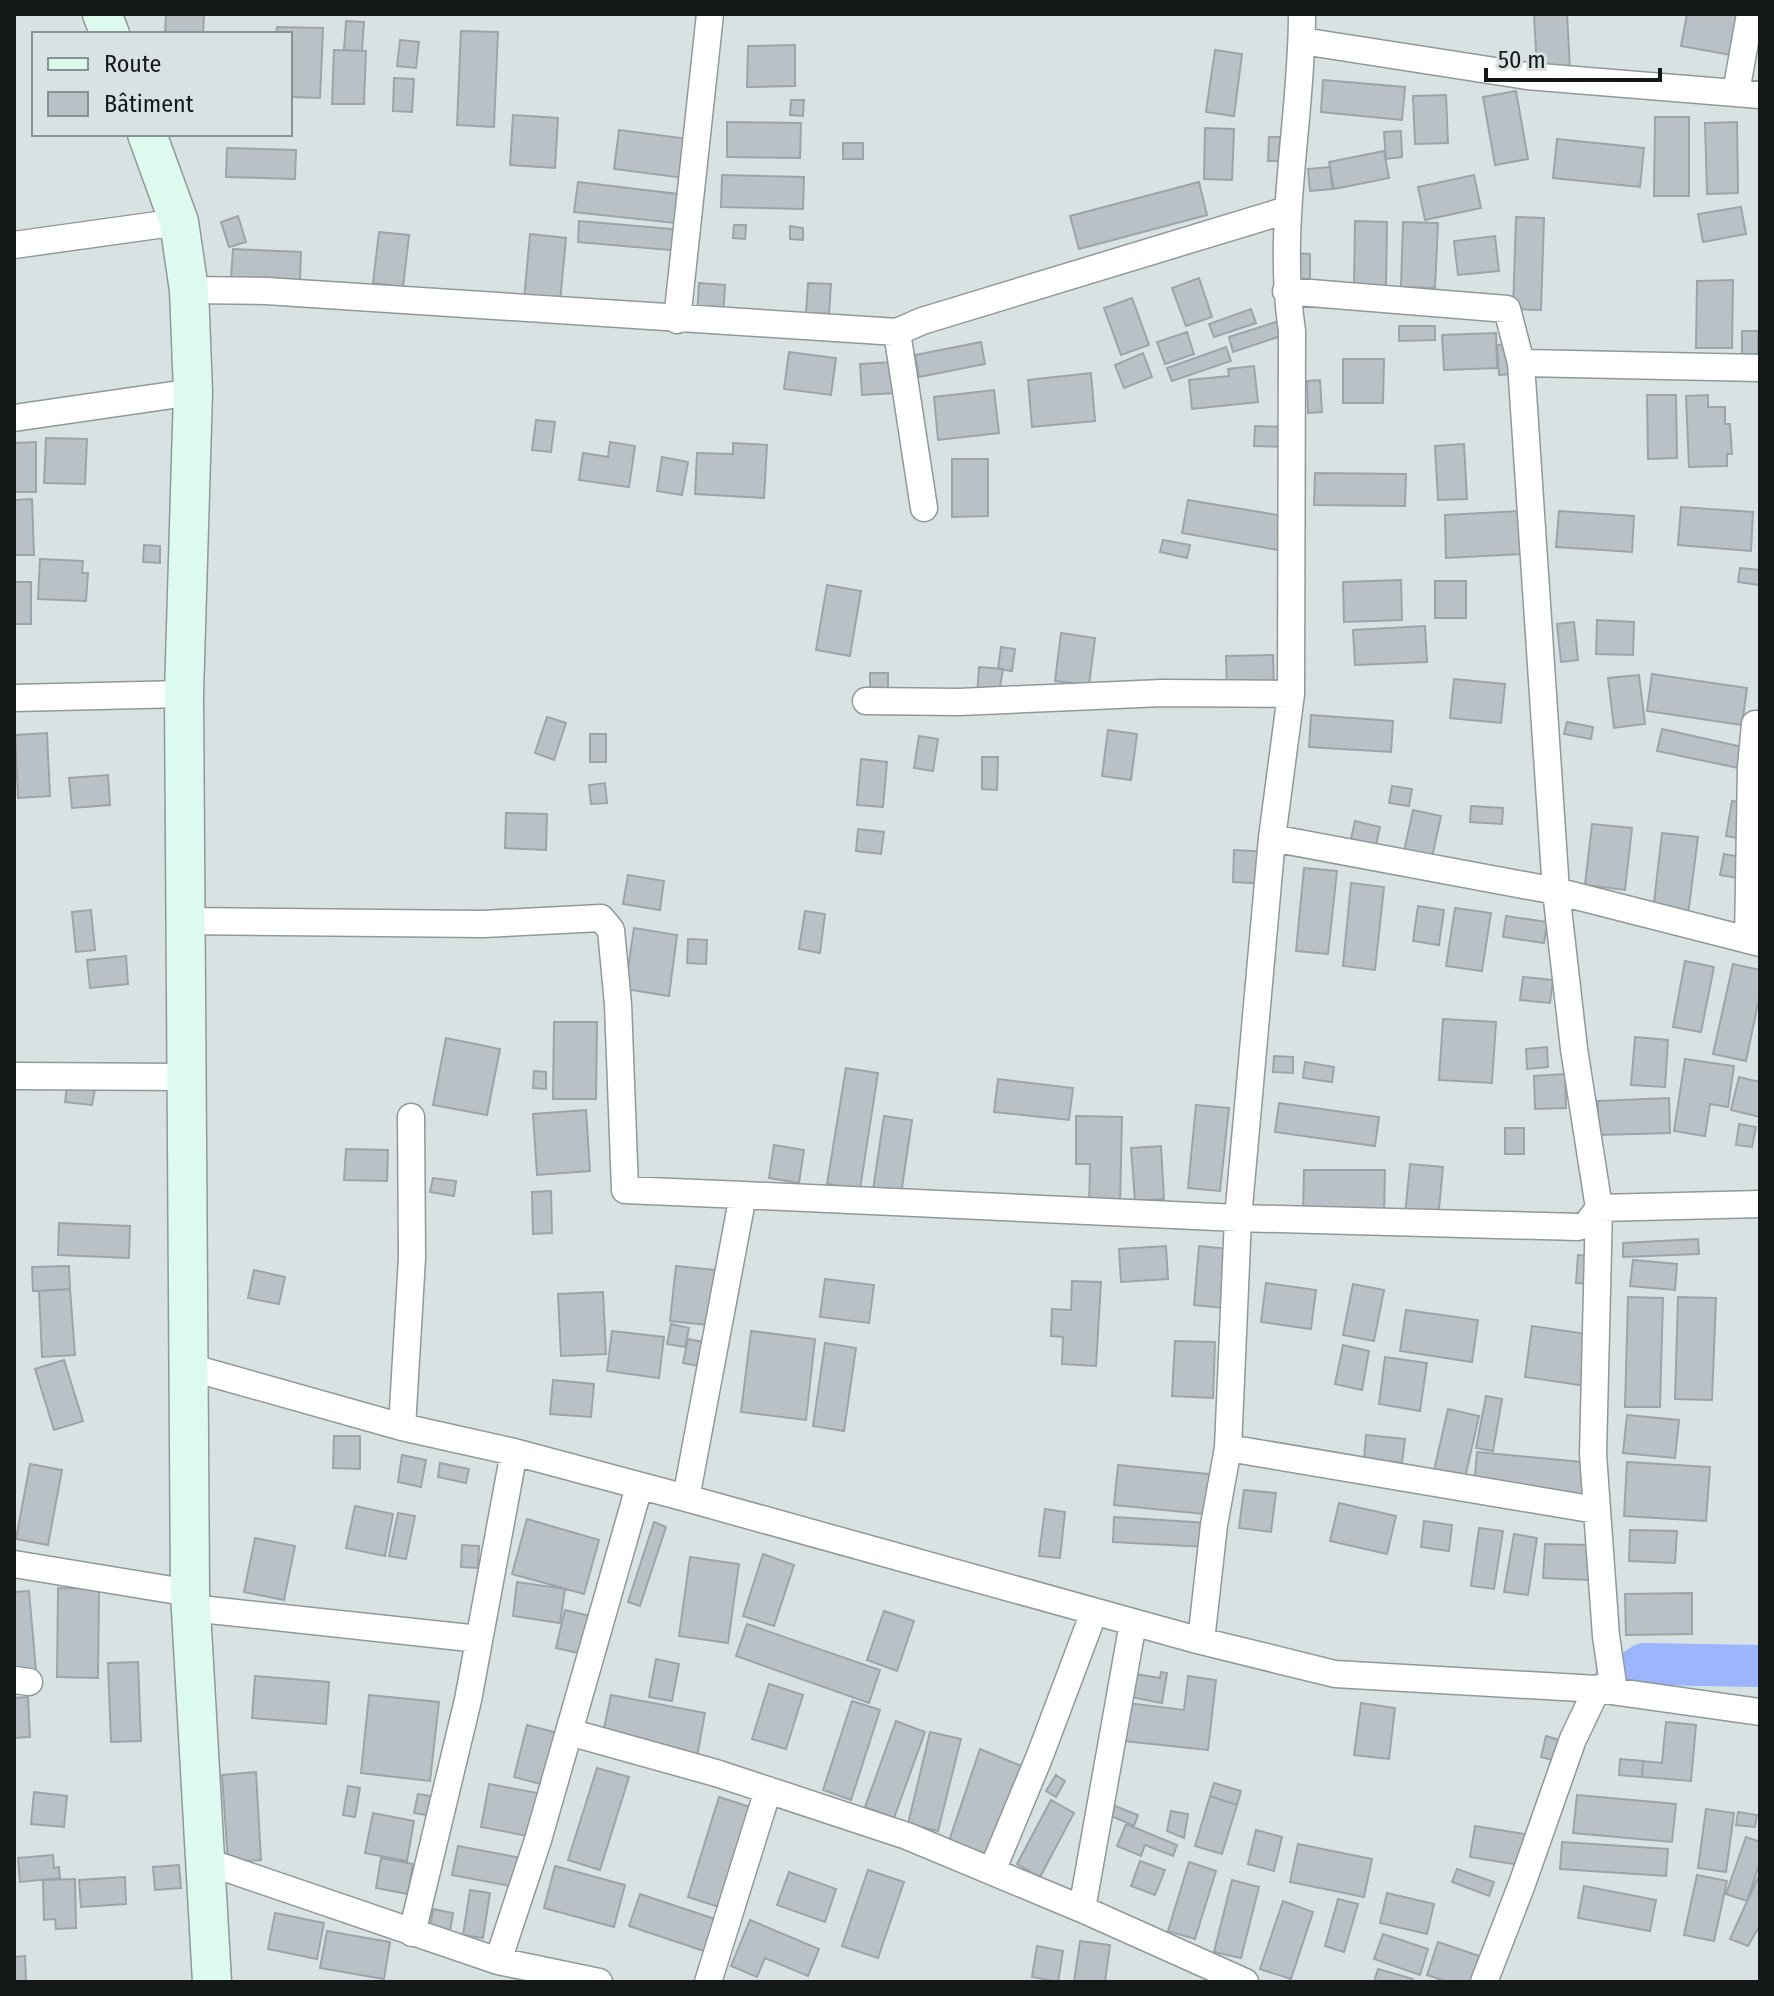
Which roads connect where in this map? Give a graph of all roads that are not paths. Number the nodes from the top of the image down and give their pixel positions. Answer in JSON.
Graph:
{"nodes":[{"id":1,"x":710,"y":14,"type":"edge"},
{"id":2,"x":1302,"y":14,"type":"edge"},
{"id":3,"x":1750,"y":14,"type":"edge"},
{"id":4,"x":1302,"y":41,"type":"junction"},
{"id":5,"x":1748,"y":94,"type":"edge"},
{"id":6,"x":148,"y":136,"type":"edge"},
{"id":7,"x":1287,"y":210,"type":"junction"},
{"id":8,"x":179,"y":222,"type":"junction"},
{"id":9,"x":14,"y":245,"type":"edge"},
{"id":10,"x":189,"y":290,"type":"junction"},
{"id":11,"x":1286,"y":291,"type":"junction"},
{"id":12,"x":677,"y":320,"type":"junction"},
{"id":13,"x":897,"y":332,"type":"junction"},
{"id":14,"x":1521,"y":363,"type":"junction"},
{"id":15,"x":1760,"y":368,"type":"edge"},
{"id":16,"x":193,"y":392,"type":"junction"},
{"id":17,"x":14,"y":418,"type":"edge"},
{"id":18,"x":924,"y":508,"type":"dead end"},
{"id":19,"x":184,"y":694,"type":"junction"},
{"id":20,"x":1291,"y":694,"type":"junction"},
{"id":21,"x":14,"y":698,"type":"edge"},
{"id":22,"x":866,"y":701,"type":"dead end"},
{"id":23,"x":1755,"y":724,"type":"dead end"},
{"id":24,"x":1272,"y":838,"type":"junction"},
{"id":25,"x":1556,"y":891,"type":"junction"},
{"id":26,"x":185,"y":921,"type":"junction"},
{"id":27,"x":1754,"y":941,"type":"edge"},
{"id":28,"x":14,"y":1076,"type":"edge"},
{"id":29,"x":186,"y":1077,"type":"junction"},
{"id":30,"x":411,"y":1117,"type":"dead end"},
{"id":31,"x":743,"y":1195,"type":"junction"},
{"id":32,"x":1760,"y":1204,"type":"edge"},
{"id":33,"x":1599,"y":1208,"type":"junction"},
{"id":34,"x":1238,"y":1218,"type":"junction"},
{"id":35,"x":189,"y":1367,"type":"junction"},
{"id":36,"x":402,"y":1427,"type":"junction"},
{"id":37,"x":1228,"y":1448,"type":"junction"},
{"id":38,"x":514,"y":1452,"type":"junction"},
{"id":39,"x":639,"y":1487,"type":"junction"},
{"id":40,"x":686,"y":1498,"type":"junction"},
{"id":41,"x":1596,"y":1510,"type":"junction"},
{"id":42,"x":14,"y":1564,"type":"edge"},
{"id":43,"x":190,"y":1600,"type":"junction"},
{"id":44,"x":1094,"y":1612,"type":"junction"},
{"id":45,"x":1133,"y":1623,"type":"junction"},
{"id":46,"x":479,"y":1639,"type":"junction"},
{"id":47,"x":1201,"y":1641,"type":"junction"},
{"id":48,"x":1597,"y":1689,"type":"junction"},
{"id":49,"x":1760,"y":1712,"type":"edge"},
{"id":50,"x":569,"y":1732,"type":"junction"},
{"id":51,"x":768,"y":1790,"type":"junction"},
{"id":52,"x":205,"y":1861,"type":"junction"},
{"id":53,"x":992,"y":1871,"type":"junction"},
{"id":54,"x":1082,"y":1909,"type":"junction"},
{"id":55,"x":412,"y":1933,"type":"junction"},
{"id":56,"x":498,"y":1961,"type":"junction"},
{"id":57,"x":1219,"y":1976,"type":"edge"},
{"id":58,"x":212,"y":1982,"type":"edge"},
{"id":59,"x":599,"y":1982,"type":"edge"},
{"id":60,"x":708,"y":1982,"type":"edge"},
{"id":61,"x":1245,"y":1982,"type":"edge"},
{"id":62,"x":1484,"y":1982,"type":"edge"}],
"edges":[{"from":1,"to":12,"type":"street"},
{"from":2,"to":4,"type":"street"},
{"from":3,"to":5,"type":"street"},
{"from":4,"to":5,"type":"street"},
{"from":4,"to":7,"type":"street"},
{"from":6,"to":8,"type":"street"},
{"from":7,"to":11,"type":"street"},
{"from":7,"to":13,"type":"street"},
{"from":8,"to":9,"type":"street"},
{"from":8,"to":10,"type":"street"},
{"from":10,"to":12,"type":"street"},
{"from":10,"to":16,"type":"street"},
{"from":11,"to":14,"type":"street"},
{"from":11,"to":20,"type":"street"},
{"from":12,"to":13,"type":"street"},
{"from":13,"to":18,"type":"street"},
{"from":14,"to":15,"type":"street"},
{"from":14,"to":25,"type":"street"},
{"from":16,"to":17,"type":"street"},
{"from":16,"to":19,"type":"street"},
{"from":19,"to":21,"type":"street"},
{"from":19,"to":26,"type":"street"},
{"from":20,"to":22,"type":"street"},
{"from":20,"to":24,"type":"street"},
{"from":23,"to":27,"type":"street"},
{"from":24,"to":25,"type":"street"},
{"from":24,"to":34,"type":"street"},
{"from":25,"to":27,"type":"street"},
{"from":25,"to":33,"type":"street"},
{"from":26,"to":29,"type":"street"},
{"from":26,"to":31,"type":"street"},
{"from":28,"to":29,"type":"street"},
{"from":29,"to":35,"type":"street"},
{"from":30,"to":36,"type":"street"},
{"from":31,"to":34,"type":"street"},
{"from":31,"to":40,"type":"street"},
{"from":32,"to":33,"type":"street"},
{"from":33,"to":34,"type":"street"},
{"from":33,"to":41,"type":"street"},
{"from":34,"to":37,"type":"street"},
{"from":35,"to":36,"type":"street"},
{"from":35,"to":43,"type":"street"},
{"from":36,"to":38,"type":"street"},
{"from":37,"to":41,"type":"street"},
{"from":37,"to":47,"type":"street"},
{"from":38,"to":39,"type":"street"},
{"from":38,"to":46,"type":"street"},
{"from":39,"to":40,"type":"street"},
{"from":39,"to":50,"type":"street"},
{"from":40,"to":44,"type":"street"},
{"from":41,"to":48,"type":"street"},
{"from":42,"to":43,"type":"street"},
{"from":43,"to":46,"type":"street"},
{"from":43,"to":52,"type":"street"},
{"from":44,"to":45,"type":"street"},
{"from":44,"to":53,"type":"street"},
{"from":45,"to":47,"type":"street"},
{"from":45,"to":54,"type":"street"},
{"from":46,"to":55,"type":"street"},
{"from":47,"to":48,"type":"street"},
{"from":48,"to":49,"type":"street"},
{"from":48,"to":62,"type":"street"},
{"from":50,"to":51,"type":"street"},
{"from":50,"to":56,"type":"street"},
{"from":51,"to":53,"type":"street"},
{"from":51,"to":60,"type":"street"},
{"from":52,"to":55,"type":"street"},
{"from":52,"to":58,"type":"street"},
{"from":53,"to":54,"type":"street"},
{"from":54,"to":57,"type":"street"},
{"from":55,"to":56,"type":"street"},
{"from":56,"to":59,"type":"street"},
{"from":57,"to":61,"type":"street"}]}
